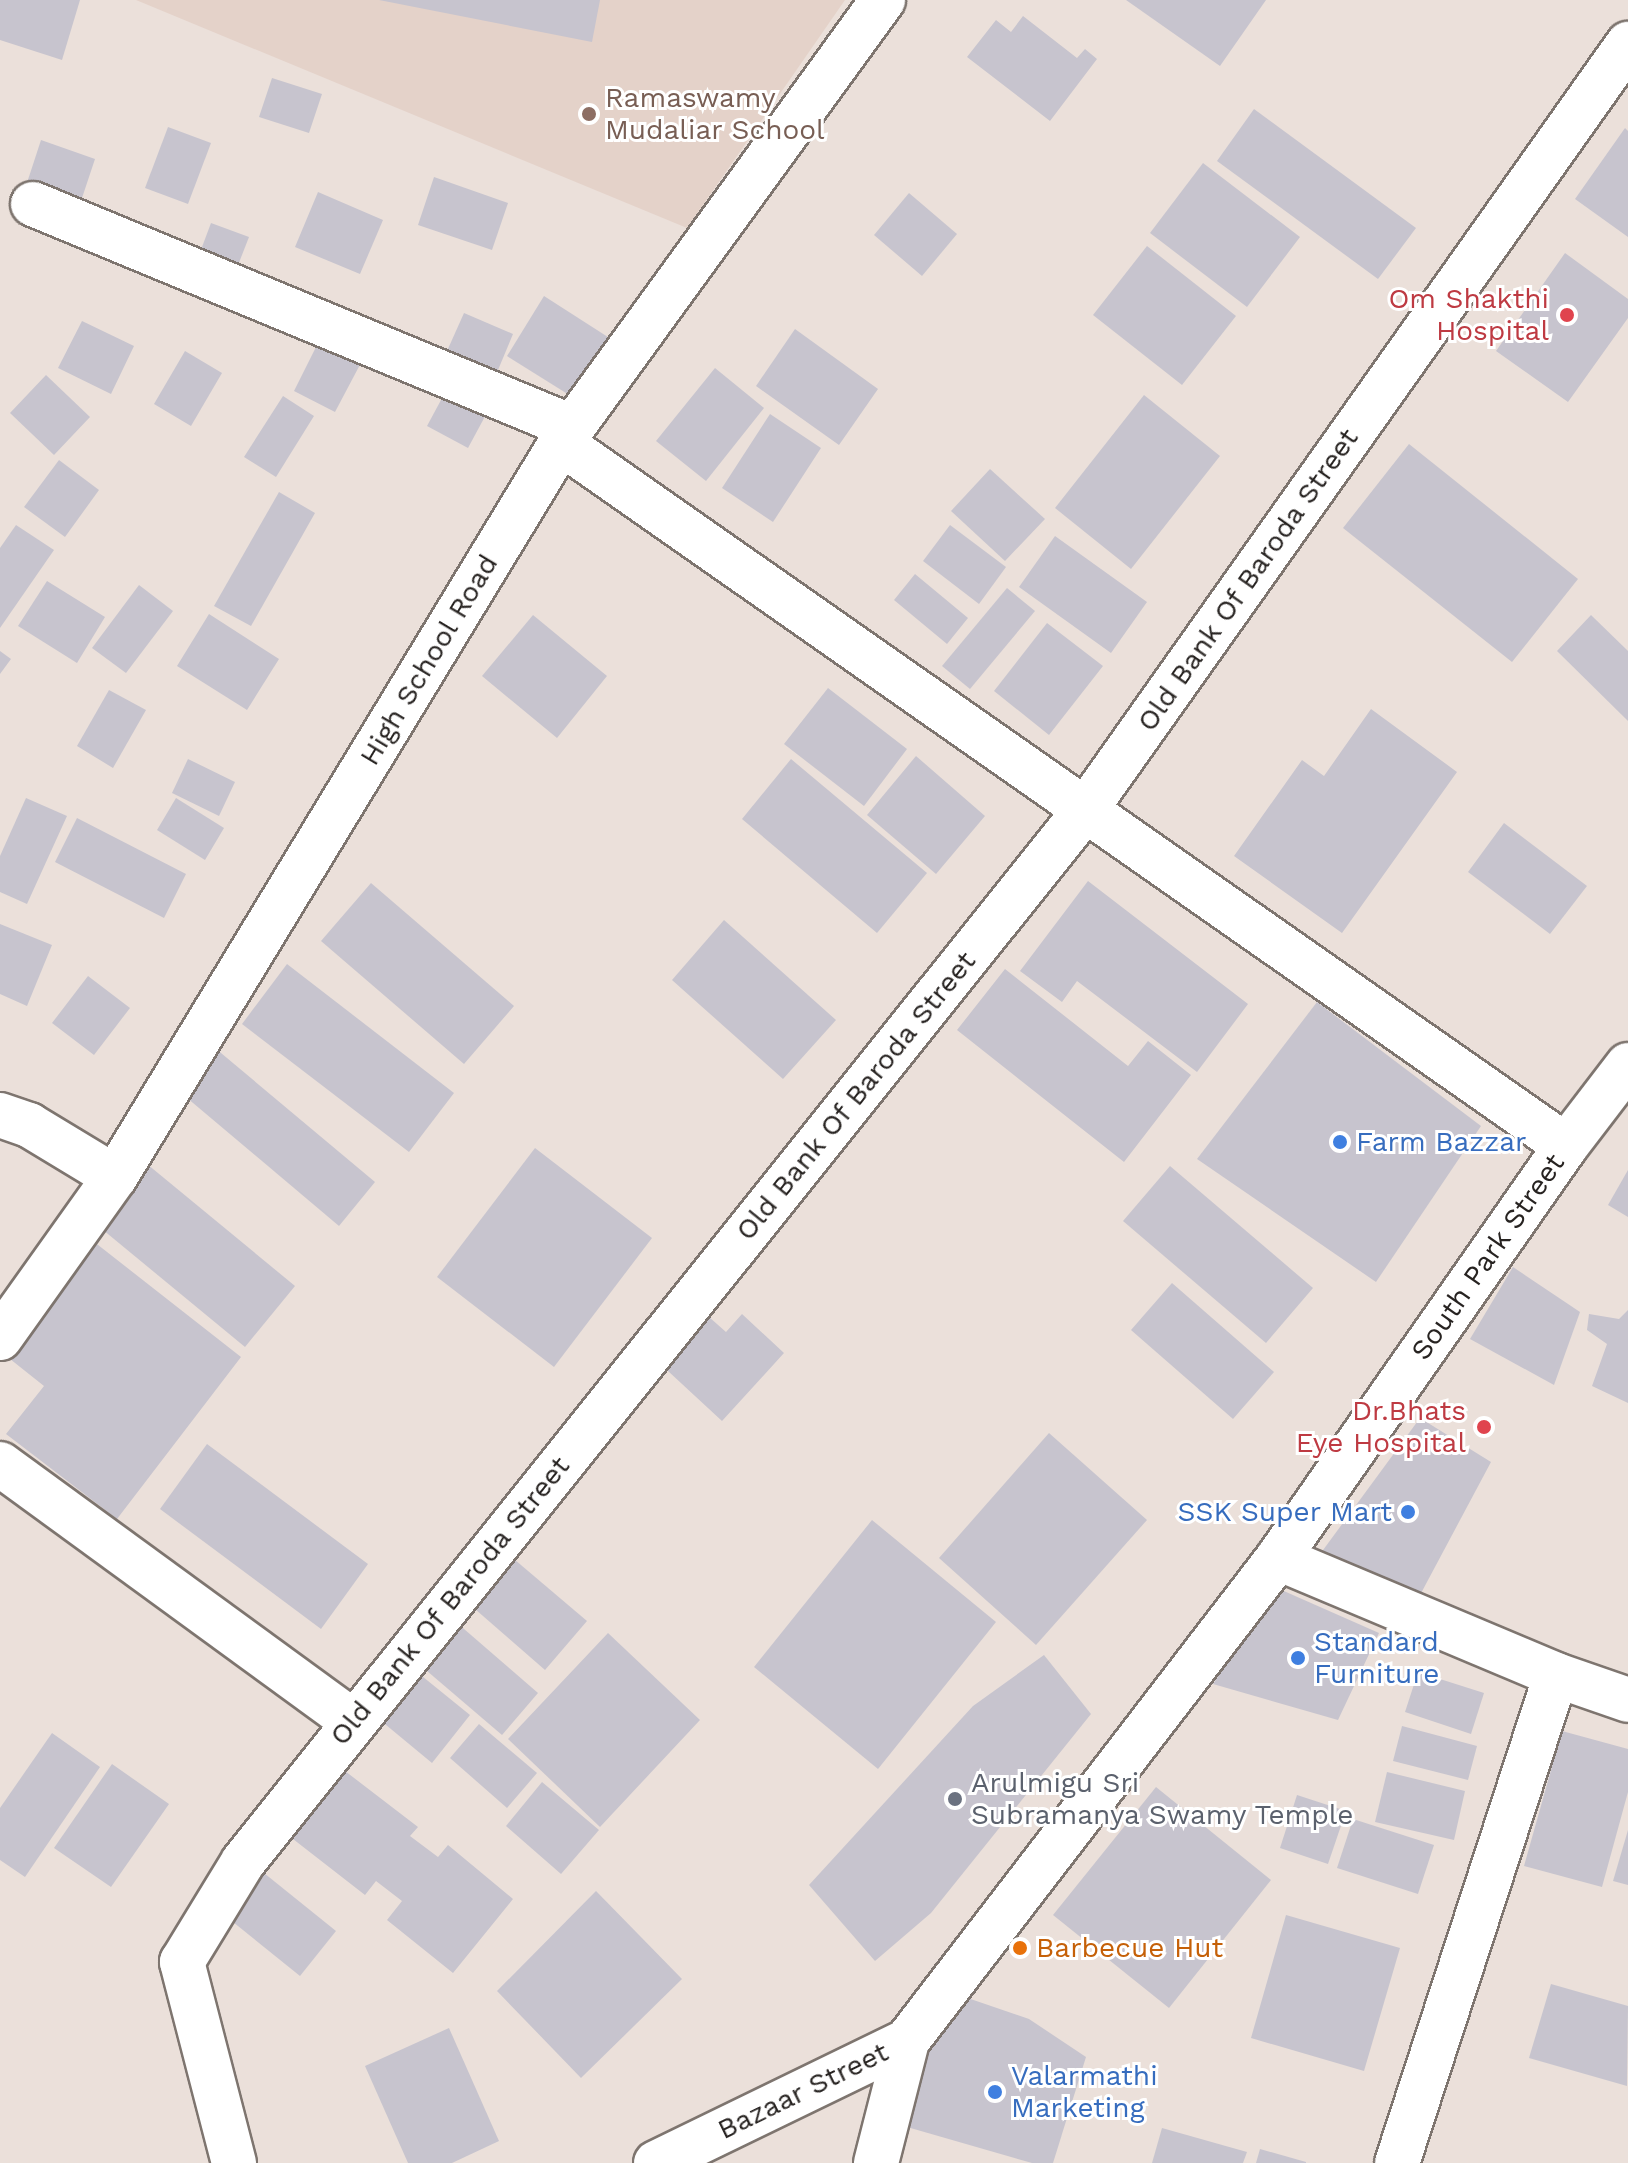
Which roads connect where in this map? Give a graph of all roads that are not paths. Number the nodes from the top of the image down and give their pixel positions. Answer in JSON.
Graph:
{"nodes":[{"id":1,"x":883,"y":0,"type":"edge"},
{"id":2,"x":1628,"y":44,"type":"edge"},
{"id":3,"x":33,"y":204,"type":"dead end"},
{"id":4,"x":566,"y":435,"type":"junction"},
{"id":5,"x":1086,"y":809,"type":"junction"},
{"id":6,"x":1628,"y":1065,"type":"edge"},
{"id":7,"x":0,"y":1115,"type":"edge"},
{"id":8,"x":1566,"y":1146,"type":"junction"},
{"id":9,"x":115,"y":1177,"type":"junction"},
{"id":10,"x":0,"y":1338,"type":"edge"},
{"id":11,"x":0,"y":1464,"type":"edge"},
{"id":12,"x":1278,"y":1558,"type":"junction"},
{"id":13,"x":1556,"y":1675,"type":"junction"},
{"id":14,"x":1628,"y":1700,"type":"edge"},
{"id":15,"x":353,"y":1721,"type":"junction"},
{"id":16,"x":907,"y":2041,"type":"junction"},
{"id":17,"x":234,"y":2163,"type":"edge"},
{"id":18,"x":656,"y":2163,"type":"edge"},
{"id":19,"x":876,"y":2163,"type":"edge"},
{"id":20,"x":1397,"y":2163,"type":"edge"}],
"edges":[{"from":1,"to":4,"type":"street","name":"High School Road"},
{"from":2,"to":5,"type":"street","name":"Old Bank Of Baroda Street"},
{"from":3,"to":4,"type":"street"},
{"from":4,"to":5,"type":"street"},
{"from":4,"to":9,"type":"street","name":"High School Road"},
{"from":5,"to":8,"type":"street"},
{"from":5,"to":15,"type":"street","name":"Old Bank Of Baroda Street"},
{"from":6,"to":8,"type":"street","name":"South Park Street"},
{"from":7,"to":9,"type":"street"},
{"from":8,"to":12,"type":"street","name":"South Park Street"},
{"from":9,"to":10,"type":"street","name":"High School Road"},
{"from":11,"to":15,"type":"street"},
{"from":12,"to":13,"type":"street"},
{"from":12,"to":16,"type":"street","name":"South Park Street"},
{"from":13,"to":14,"type":"street"},
{"from":13,"to":20,"type":"street"},
{"from":15,"to":17,"type":"street","name":"Old Bank Of Baroda Street"},
{"from":16,"to":18,"type":"street","name":"Bazaar Street"},
{"from":16,"to":19,"type":"street","name":"South Park Street"}]}
